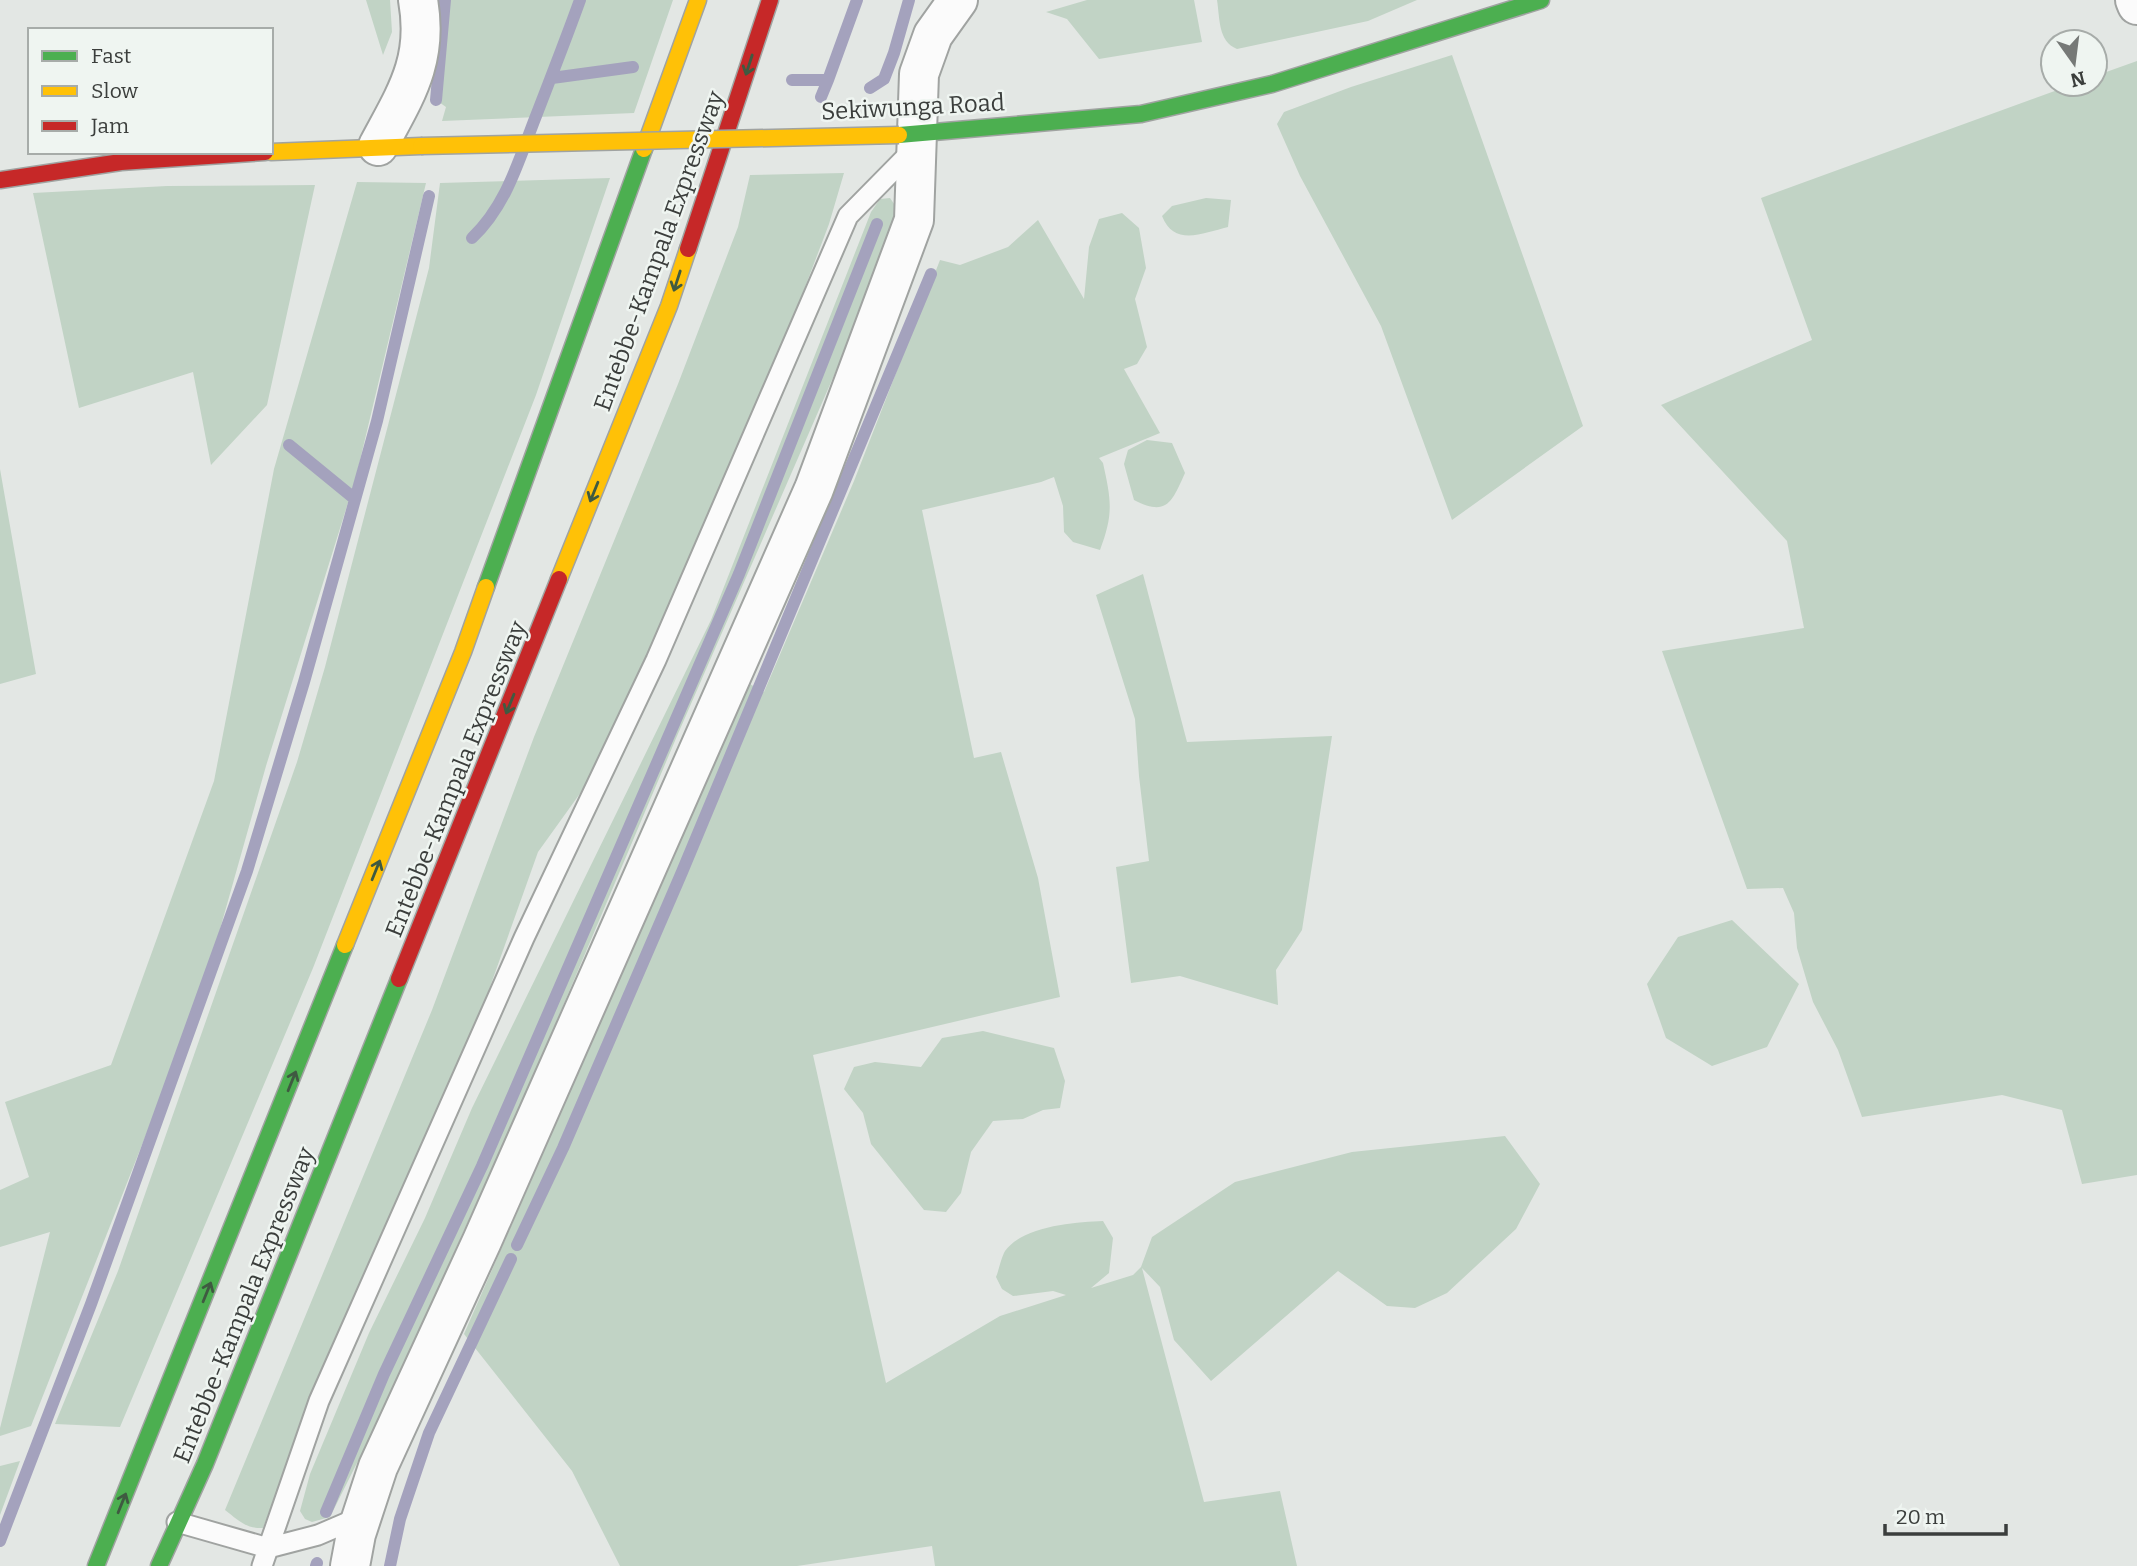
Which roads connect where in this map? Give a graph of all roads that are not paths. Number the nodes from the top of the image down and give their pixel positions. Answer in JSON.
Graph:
{"nodes":[{"id":1,"x":418,"y":0,"type":"edge"},
{"id":2,"x":698,"y":0,"type":"edge"},
{"id":3,"x":771,"y":0,"type":"edge"},
{"id":4,"x":958,"y":0,"type":"edge"},
{"id":5,"x":1541,"y":0,"type":"edge"},
{"id":6,"x":911,"y":138,"type":"junction"},
{"id":7,"x":378,"y":146,"type":"junction"},
{"id":8,"x":273,"y":152,"type":"edge"},
{"id":9,"x":236,"y":154,"type":"edge"},
{"id":10,"x":0,"y":180,"type":"edge"},
{"id":11,"x":361,"y":1516,"type":"junction"},
{"id":12,"x":177,"y":1522,"type":"junction"},
{"id":13,"x":265,"y":1557,"type":"edge"},
{"id":14,"x":96,"y":1566,"type":"edge"},
{"id":15,"x":159,"y":1566,"type":"edge"},
{"id":16,"x":350,"y":1566,"type":"edge"}],
"edges":[{"from":1,"to":7,"type":"street"},
{"from":14,"to":2,"type":"main road","name":"Entebbe-Kampala Expressway","one_way":true},
{"from":3,"to":12,"type":"main road","name":"Entebbe-Kampala Expressway","one_way":true},
{"from":4,"to":6,"type":"street"},
{"from":5,"to":6,"type":"main road","name":"Sekiwunga Road"},
{"from":6,"to":7,"type":"main road","name":"Sekiwunga Road","bridge":true},
{"from":6,"to":11,"type":"street"},
{"from":6,"to":13,"type":"lane"},
{"from":7,"to":8,"type":"main road","name":"Sekiwunga Road"},
{"from":9,"to":10,"type":"main road"},
{"from":11,"to":13,"type":"lane"},
{"from":11,"to":16,"type":"street"},
{"from":12,"to":13,"type":"lane"},
{"from":12,"to":15,"type":"main road","name":"Entebbe-Kampala Expressway"}]}
